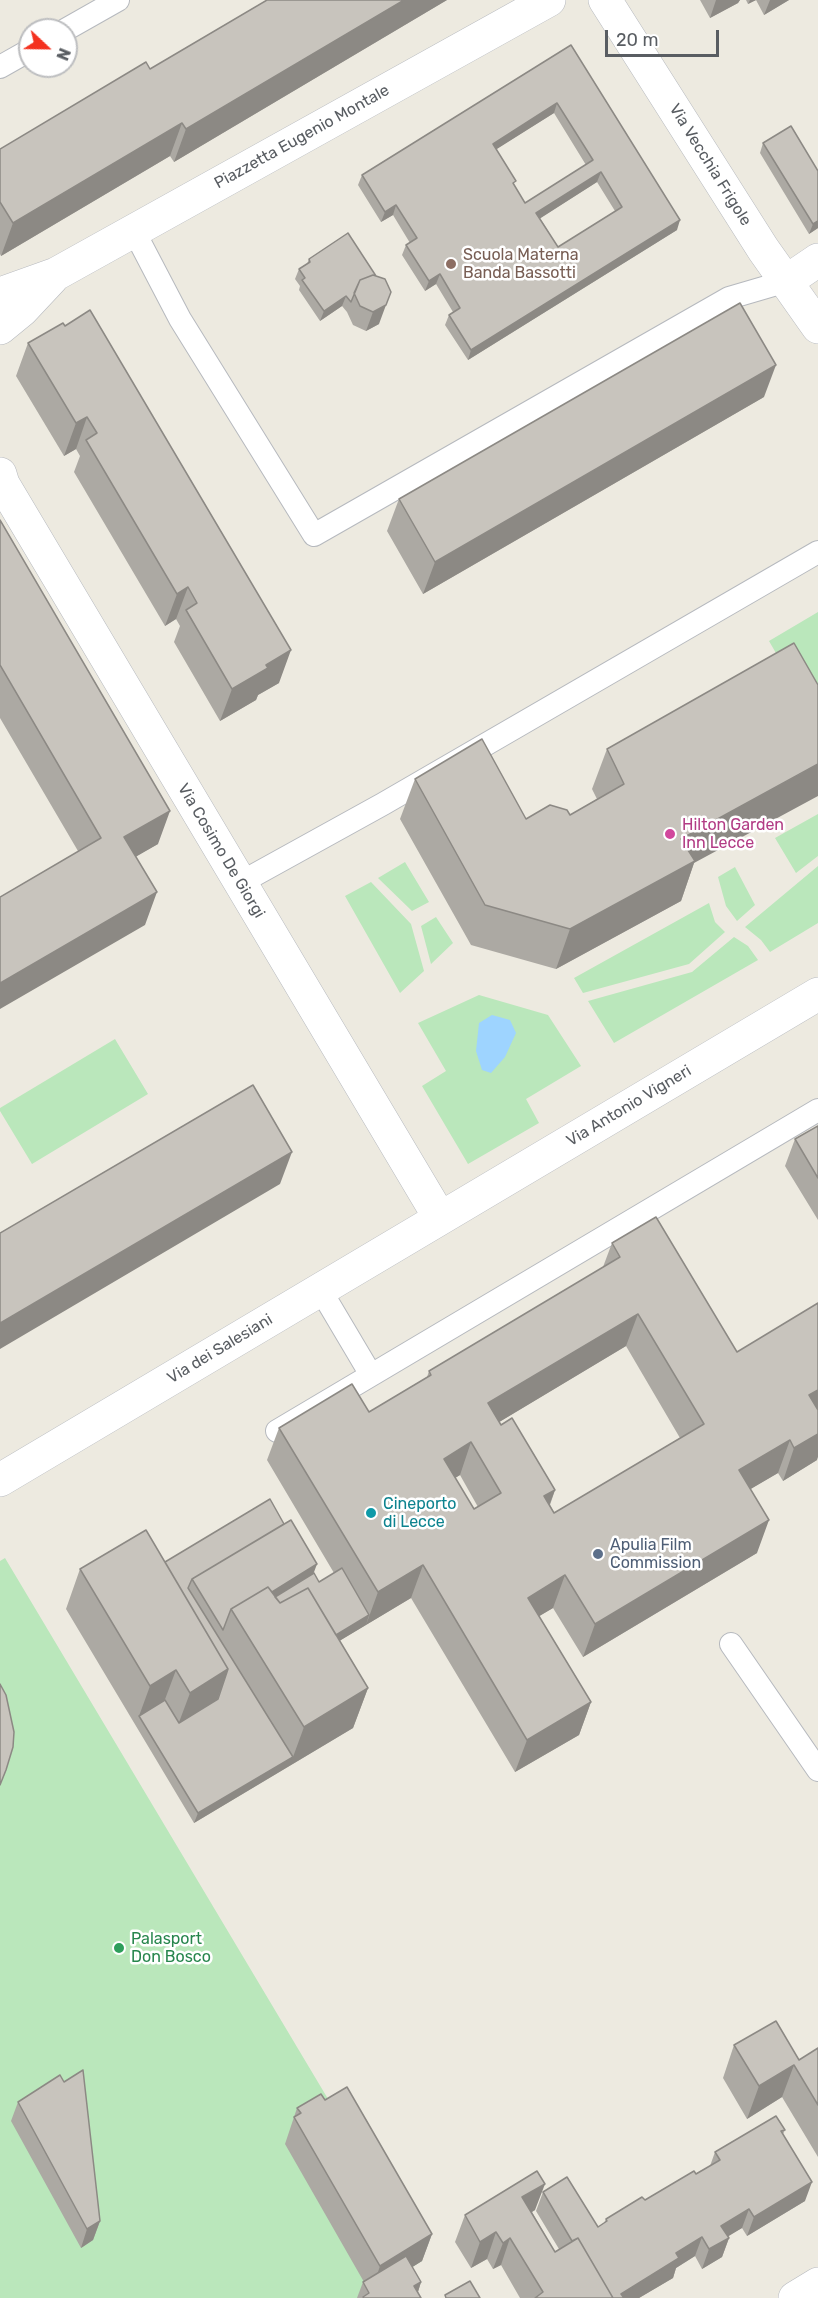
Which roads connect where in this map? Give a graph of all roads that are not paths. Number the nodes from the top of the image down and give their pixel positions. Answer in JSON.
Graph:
{"nodes":[{"id":1,"x":118,"y":0,"type":"edge"},
{"id":2,"x":549,"y":0,"type":"edge"},
{"id":3,"x":606,"y":0,"type":"edge"},
{"id":4,"x":78,"y":23,"type":"edge"},
{"id":5,"x":18,"y":57,"type":"edge"},
{"id":6,"x":0,"y":67,"type":"edge"},
{"id":7,"x":134,"y":231,"type":"junction"},
{"id":8,"x":818,"y":260,"type":"edge"},
{"id":9,"x":56,"y":274,"type":"junction"},
{"id":10,"x":787,"y":281,"type":"junction"},
{"id":11,"x":0,"y":294,"type":"edge"},
{"id":12,"x":818,"y":327,"type":"edge"},
{"id":13,"x":0,"y":328,"type":"edge"},
{"id":14,"x":1,"y":480,"type":"edge"},
{"id":15,"x":818,"y":552,"type":"edge"},
{"id":16,"x":240,"y":883,"type":"junction"},
{"id":17,"x":818,"y":994,"type":"edge"},
{"id":18,"x":818,"y":1110,"type":"edge"},
{"id":19,"x":440,"y":1218,"type":"junction"},
{"id":20,"x":320,"y":1289,"type":"junction"},
{"id":21,"x":371,"y":1375,"type":"junction"},
{"id":22,"x":278,"y":1431,"type":"edge"},
{"id":23,"x":0,"y":1480,"type":"edge"},
{"id":24,"x":731,"y":1644,"type":"dead end"},
{"id":25,"x":818,"y":1770,"type":"edge"},
{"id":26,"x":818,"y":2284,"type":"edge"},
{"id":27,"x":795,"y":2298,"type":"edge"}],
"edges":[{"from":1,"to":4,"type":"lane"},
{"from":2,"to":7,"type":"street","name":"Piazzetta Eugenio Montale"},
{"from":3,"to":10,"type":"street","name":"Via Vecchia Frigole"},
{"from":5,"to":6,"type":"lane"},
{"from":7,"to":9,"type":"street","name":"Piazzetta Eugenio Montale"},
{"from":7,"to":10,"type":"lane"},
{"from":8,"to":10,"type":"street"},
{"from":9,"to":11,"type":"street","name":"Piazzetta Eugenio Montale"},
{"from":9,"to":13,"type":"street","name":"Piazzetta Eugenio Montale"},
{"from":10,"to":12,"type":"street","name":"Via Vecchia Frigole"},
{"from":14,"to":16,"type":"street","name":"Via Cosimo De Giorgi"},
{"from":15,"to":16,"type":"lane"},
{"from":16,"to":19,"type":"street","name":"Via Cosimo De Giorgi"},
{"from":17,"to":19,"type":"street","name":"Via Antonio Vigneri"},
{"from":18,"to":21,"type":"lane"},
{"from":19,"to":20,"type":"street","name":"Via dei Salesiani"},
{"from":20,"to":21,"type":"lane"},
{"from":20,"to":23,"type":"street","name":"Via dei Salesiani"},
{"from":21,"to":22,"type":"lane"},
{"from":24,"to":25,"type":"lane"},
{"from":26,"to":27,"type":"street"}]}
